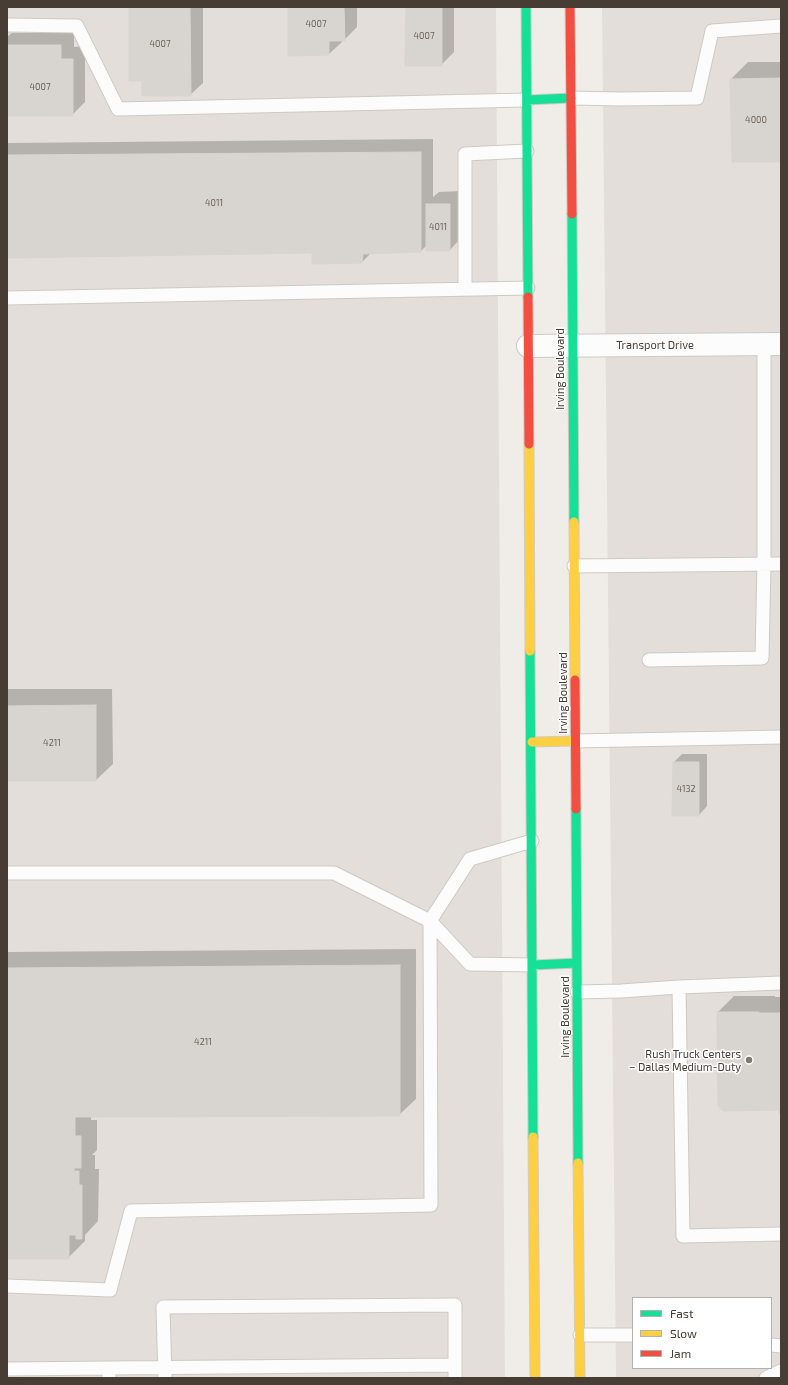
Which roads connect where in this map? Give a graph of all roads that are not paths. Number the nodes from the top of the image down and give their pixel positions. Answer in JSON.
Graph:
{"nodes":[{"id":1,"x":526,"y":7,"type":"edge"},
{"id":2,"x":570,"y":7,"type":"edge"},
{"id":3,"x":7,"y":25,"type":"edge"},
{"id":4,"x":781,"y":26,"type":"edge"},
{"id":5,"x":570,"y":98,"type":"junction"},
{"id":6,"x":527,"y":100,"type":"junction"},
{"id":7,"x":527,"y":151,"type":"junction"},
{"id":8,"x":528,"y":288,"type":"junction"},
{"id":9,"x":465,"y":289,"type":"junction"},
{"id":10,"x":7,"y":298,"type":"edge"},
{"id":11,"x":772,"y":344,"type":"edge"},
{"id":12,"x":572,"y":345,"type":"junction"},
{"id":13,"x":528,"y":346,"type":"junction"},
{"id":14,"x":764,"y":564,"type":"junction"},
{"id":15,"x":781,"y":564,"type":"edge"},
{"id":16,"x":574,"y":566,"type":"junction"},
{"id":17,"x":649,"y":660,"type":"dead end"},
{"id":18,"x":781,"y":737,"type":"edge"},
{"id":19,"x":575,"y":741,"type":"junction"},
{"id":20,"x":532,"y":742,"type":"junction"},
{"id":21,"x":532,"y":841,"type":"junction"},
{"id":22,"x":7,"y":873,"type":"edge"},
{"id":23,"x":430,"y":922,"type":"junction"},
{"id":24,"x":577,"y":963,"type":"junction"},
{"id":25,"x":533,"y":965,"type":"junction"},
{"id":26,"x":781,"y":983,"type":"edge"},
{"id":27,"x":679,"y":987,"type":"junction"},
{"id":28,"x":577,"y":992,"type":"junction"},
{"id":29,"x":781,"y":1234,"type":"edge"},
{"id":30,"x":7,"y":1286,"type":"edge"},
{"id":31,"x":580,"y":1334,"type":"junction"},
{"id":32,"x":632,"y":1335,"type":"edge"},
{"id":33,"x":455,"y":1365,"type":"junction"},
{"id":34,"x":7,"y":1369,"type":"edge"},
{"id":35,"x":781,"y":1371,"type":"edge"},
{"id":36,"x":109,"y":1373,"type":"edge"},
{"id":37,"x":165,"y":1373,"type":"edge"},
{"id":38,"x":455,"y":1378,"type":"edge"},
{"id":39,"x":535,"y":1378,"type":"edge"},
{"id":40,"x":580,"y":1378,"type":"edge"},
{"id":41,"x":766,"y":1378,"type":"edge"}],
"edges":[{"from":1,"to":6,"type":"main road"},
{"from":2,"to":5,"type":"main road","name":"Irving Boulevard"},
{"from":3,"to":6,"type":"lane"},
{"from":4,"to":5,"type":"lane"},
{"from":5,"to":6,"type":"main road"},
{"from":5,"to":12,"type":"main road","name":"Irving Boulevard"},
{"from":6,"to":7,"type":"main road"},
{"from":7,"to":8,"type":"main road"},
{"from":7,"to":9,"type":"lane"},
{"from":8,"to":9,"type":"lane"},
{"from":8,"to":13,"type":"main road"},
{"from":9,"to":10,"type":"lane"},
{"from":11,"to":12,"type":"street","name":"Transport Drive"},
{"from":11,"to":14,"type":"lane"},
{"from":12,"to":13,"type":"street","name":"Transport Drive"},
{"from":12,"to":16,"type":"main road","name":"Irving Boulevard"},
{"from":13,"to":20,"type":"main road"},
{"from":14,"to":15,"type":"lane"},
{"from":14,"to":16,"type":"lane"},
{"from":14,"to":17,"type":"lane"},
{"from":16,"to":19,"type":"main road","name":"Irving Boulevard"},
{"from":18,"to":19,"type":"lane"},
{"from":19,"to":20,"type":"main road"},
{"from":19,"to":24,"type":"main road","name":"Irving Boulevard"},
{"from":20,"to":21,"type":"main road"},
{"from":21,"to":23,"type":"lane"},
{"from":21,"to":25,"type":"main road"},
{"from":22,"to":23,"type":"lane"},
{"from":23,"to":25,"type":"lane"},
{"from":23,"to":30,"type":"lane"},
{"from":24,"to":25,"type":"main road"},
{"from":24,"to":28,"type":"main road","name":"Irving Boulevard"},
{"from":25,"to":39,"type":"main road"},
{"from":26,"to":27,"type":"lane"},
{"from":27,"to":28,"type":"lane"},
{"from":27,"to":29,"type":"lane"},
{"from":28,"to":31,"type":"main road","name":"Irving Boulevard"},
{"from":31,"to":32,"type":"lane"},
{"from":31,"to":40,"type":"main road","name":"Irving Boulevard"},
{"from":33,"to":37,"type":"lane"},
{"from":33,"to":37,"type":"lane"},
{"from":33,"to":38,"type":"lane"},
{"from":34,"to":36,"type":"lane"},
{"from":35,"to":41,"type":"lane"},
{"from":36,"to":37,"type":"lane"}]}
